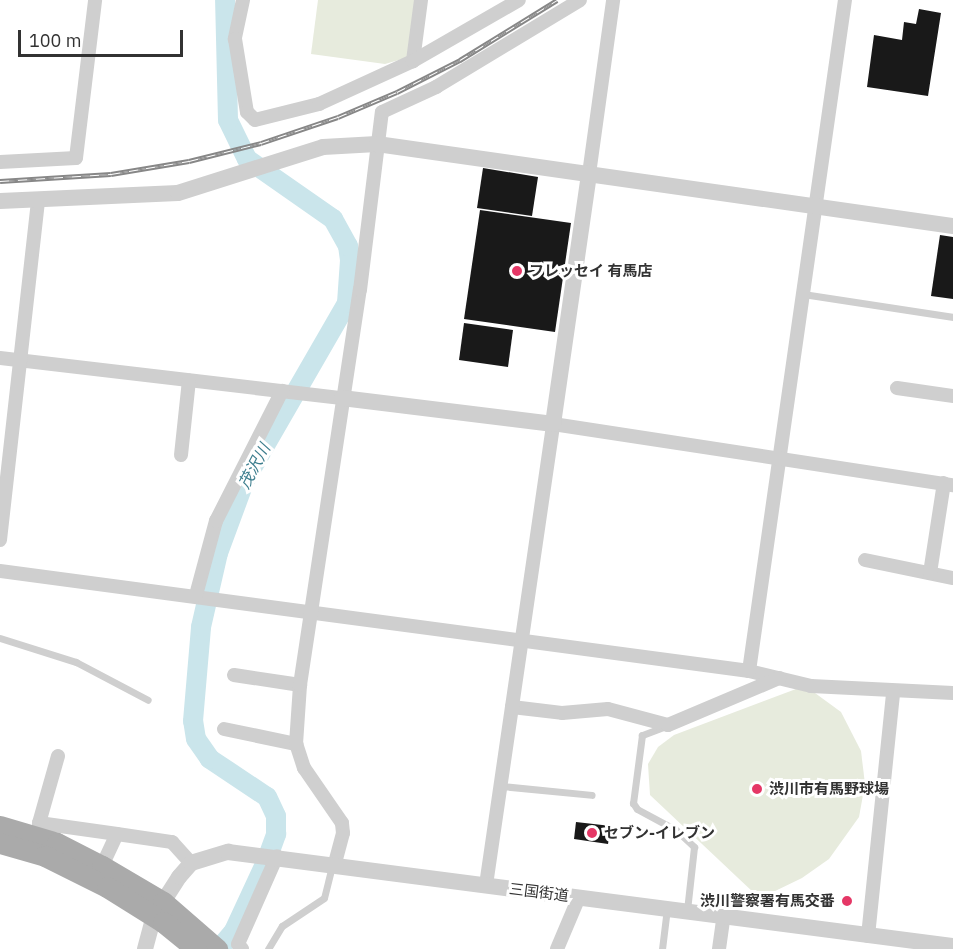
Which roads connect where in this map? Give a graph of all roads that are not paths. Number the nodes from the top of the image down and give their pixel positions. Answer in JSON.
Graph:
{"nodes":[{"id":1,"x":95,"y":0,"type":"edge"},
{"id":2,"x":243,"y":0,"type":"edge"},
{"id":3,"x":421,"y":0,"type":"edge"},
{"id":4,"x":519,"y":0,"type":"edge"},
{"id":5,"x":580,"y":0,"type":"edge"},
{"id":6,"x":613,"y":0,"type":"edge"},
{"id":7,"x":845,"y":0,"type":"edge"},
{"id":8,"x":413,"y":62,"type":"junction"},
{"id":9,"x":377,"y":144,"type":"junction"},
{"id":10,"x":0,"y":162,"type":"edge"},
{"id":11,"x":589,"y":174,"type":"junction"},
{"id":12,"x":0,"y":201,"type":"edge"},
{"id":13,"x":38,"y":201,"type":"junction"},
{"id":14,"x":816,"y":205,"type":"junction"},
{"id":15,"x":953,"y":226,"type":"edge"},
{"id":16,"x":803,"y":294,"type":"junction"},
{"id":17,"x":953,"y":317,"type":"edge"},
{"id":18,"x":0,"y":358,"type":"edge"},
{"id":19,"x":21,"y":360,"type":"junction"},
{"id":20,"x":189,"y":380,"type":"junction"},
{"id":21,"x":897,"y":388,"type":"dead end"},
{"id":22,"x":282,"y":391,"type":"junction"},
{"id":23,"x":953,"y":396,"type":"edge"},
{"id":24,"x":342,"y":398,"type":"junction"},
{"id":25,"x":553,"y":424,"type":"junction"},
{"id":26,"x":181,"y":455,"type":"dead end"},
{"id":27,"x":780,"y":459,"type":"junction"},
{"id":28,"x":949,"y":484,"type":"edge"},
{"id":29,"x":0,"y":540,"type":"edge"},
{"id":30,"x":865,"y":560,"type":"dead end"},
{"id":31,"x":0,"y":571,"type":"edge"},
{"id":32,"x":930,"y":573,"type":"junction"},
{"id":33,"x":953,"y":578,"type":"edge"},
{"id":34,"x":198,"y":595,"type":"junction"},
{"id":35,"x":311,"y":610,"type":"junction"},
{"id":36,"x":0,"y":638,"type":"edge"},
{"id":37,"x":522,"y":640,"type":"junction"},
{"id":38,"x":749,"y":671,"type":"junction"},
{"id":39,"x":234,"y":675,"type":"dead end"},
{"id":40,"x":779,"y":678,"type":"junction"},
{"id":41,"x":300,"y":685,"type":"junction"},
{"id":42,"x":893,"y":692,"type":"junction"},
{"id":43,"x":953,"y":693,"type":"edge"},
{"id":44,"x":148,"y":700,"type":"dead end"},
{"id":45,"x":512,"y":706,"type":"junction"},
{"id":46,"x":668,"y":725,"type":"junction"},
{"id":47,"x":224,"y":729,"type":"dead end"},
{"id":48,"x":297,"y":744,"type":"junction"},
{"id":49,"x":58,"y":756,"type":"dead end"},
{"id":50,"x":501,"y":786,"type":"junction"},
{"id":51,"x":592,"y":795,"type":"dead end"},
{"id":52,"x":0,"y":826,"type":"edge"},
{"id":53,"x":117,"y":834,"type":"junction"},
{"id":54,"x":0,"y":843,"type":"edge"},
{"id":55,"x":269,"y":855,"type":"junction"},
{"id":56,"x":191,"y":863,"type":"junction"},
{"id":57,"x":334,"y":863,"type":"junction"},
{"id":58,"x":102,"y":866,"type":"junction"},
{"id":59,"x":486,"y":885,"type":"junction"},
{"id":60,"x":579,"y":897,"type":"junction"},
{"id":61,"x":668,"y":908,"type":"junction"},
{"id":62,"x":158,"y":909,"type":"junction"},
{"id":63,"x":687,"y":910,"type":"junction"},
{"id":64,"x":724,"y":915,"type":"junction"},
{"id":65,"x":868,"y":936,"type":"junction"},
{"id":66,"x":953,"y":946,"type":"edge"},
{"id":67,"x":208,"y":947,"type":"edge"},
{"id":68,"x":145,"y":949,"type":"edge"},
{"id":69,"x":243,"y":949,"type":"edge"},
{"id":70,"x":268,"y":949,"type":"edge"},
{"id":71,"x":557,"y":949,"type":"edge"},
{"id":72,"x":662,"y":949,"type":"edge"},
{"id":73,"x":719,"y":949,"type":"edge"}],
"edges":[{"from":1,"to":10,"type":"street"},
{"from":2,"to":8,"type":"street"},
{"from":3,"to":8,"type":"street"},
{"from":4,"to":8,"type":"street"},
{"from":5,"to":9,"type":"street"},
{"from":6,"to":11,"type":"street"},
{"from":7,"to":14,"type":"street"},
{"from":9,"to":11,"type":"street"},
{"from":9,"to":13,"type":"street"},
{"from":9,"to":24,"type":"street"},
{"from":11,"to":14,"type":"street"},
{"from":11,"to":25,"type":"street"},
{"from":12,"to":13,"type":"street"},
{"from":13,"to":19,"type":"street"},
{"from":14,"to":15,"type":"street"},
{"from":14,"to":16,"type":"street"},
{"from":16,"to":17,"type":"lane"},
{"from":16,"to":27,"type":"street"},
{"from":18,"to":19,"type":"street"},
{"from":19,"to":20,"type":"street"},
{"from":19,"to":29,"type":"street"},
{"from":20,"to":22,"type":"street"},
{"from":20,"to":26,"type":"street"},
{"from":21,"to":23,"type":"street"},
{"from":22,"to":24,"type":"street"},
{"from":22,"to":34,"type":"street"},
{"from":24,"to":25,"type":"street"},
{"from":24,"to":35,"type":"street"},
{"from":25,"to":27,"type":"street"},
{"from":25,"to":37,"type":"street"},
{"from":27,"to":28,"type":"street"},
{"from":27,"to":38,"type":"street"},
{"from":28,"to":32,"type":"street"},
{"from":30,"to":32,"type":"street"},
{"from":31,"to":34,"type":"street"},
{"from":32,"to":33,"type":"street"},
{"from":34,"to":35,"type":"street"},
{"from":35,"to":37,"type":"street"},
{"from":35,"to":41,"type":"street"},
{"from":36,"to":44,"type":"lane"},
{"from":37,"to":38,"type":"street"},
{"from":37,"to":45,"type":"street"},
{"from":38,"to":40,"type":"street"},
{"from":39,"to":41,"type":"street"},
{"from":40,"to":42,"type":"street"},
{"from":40,"to":46,"type":"street"},
{"from":41,"to":48,"type":"street"},
{"from":42,"to":43,"type":"street"},
{"from":42,"to":65,"type":"street"},
{"from":45,"to":46,"type":"street"},
{"from":45,"to":50,"type":"street"},
{"from":46,"to":63,"type":"lane"},
{"from":47,"to":48,"type":"street"},
{"from":48,"to":57,"type":"street"},
{"from":49,"to":53,"type":"street"},
{"from":50,"to":51,"type":"lane"},
{"from":50,"to":59,"type":"street"},
{"from":52,"to":58,"type":"main road"},
{"from":53,"to":56,"type":"street"},
{"from":53,"to":58,"type":"street"},
{"from":54,"to":62,"type":"main road"},
{"from":55,"to":56,"type":"street","name":"三国街道"},
{"from":55,"to":57,"type":"street","name":"三国街道"},
{"from":55,"to":69,"type":"street"},
{"from":56,"to":62,"type":"street"},
{"from":57,"to":59,"type":"street","name":"三国街道"},
{"from":57,"to":70,"type":"lane"},
{"from":58,"to":62,"type":"main road"},
{"from":59,"to":60,"type":"street","name":"三国街道"},
{"from":60,"to":61,"type":"street","name":"三国街道"},
{"from":60,"to":71,"type":"street"},
{"from":61,"to":63,"type":"street","name":"三国街道"},
{"from":61,"to":72,"type":"lane"},
{"from":62,"to":67,"type":"main road"},
{"from":62,"to":68,"type":"street"},
{"from":63,"to":64,"type":"street","name":"三国街道"},
{"from":64,"to":65,"type":"street","name":"三国街道"},
{"from":64,"to":73,"type":"street"},
{"from":65,"to":66,"type":"street","name":"三国街道"}]}
